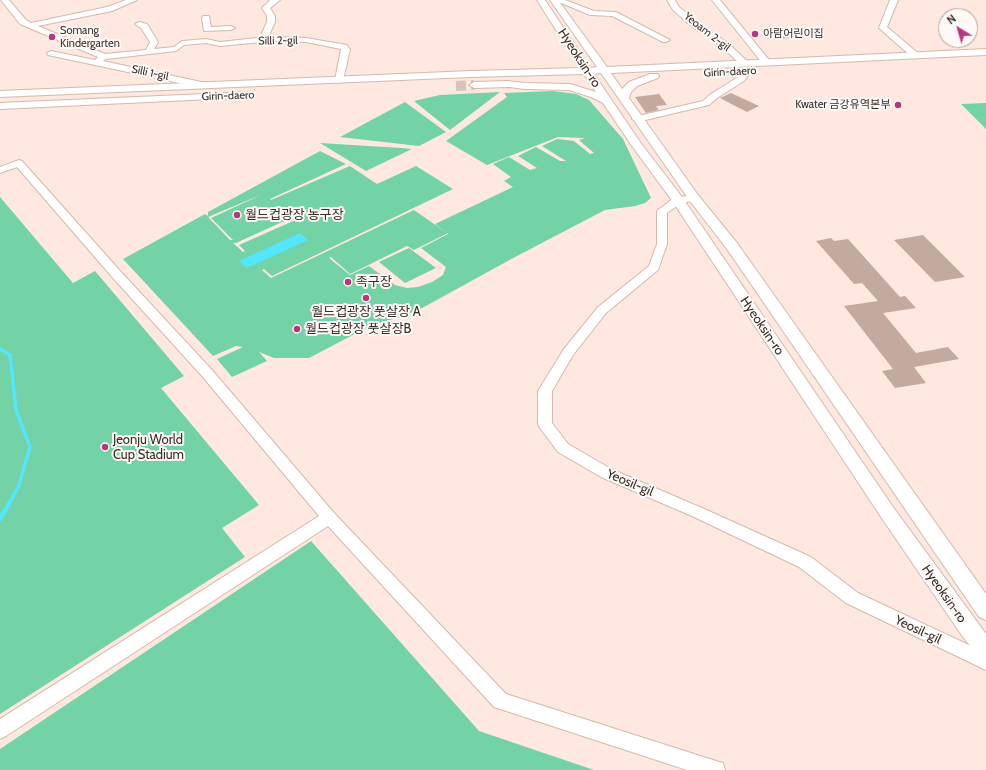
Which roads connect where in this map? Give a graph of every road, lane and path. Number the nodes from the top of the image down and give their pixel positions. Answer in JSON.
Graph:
{"nodes":[{"id":1,"x":6,"y":0,"type":"edge"},
{"id":2,"x":133,"y":0,"type":"edge"},
{"id":3,"x":276,"y":0,"type":"edge"},
{"id":4,"x":541,"y":0,"type":"edge"},
{"id":5,"x":554,"y":0,"type":"edge"},
{"id":6,"x":558,"y":0,"type":"edge"},
{"id":7,"x":671,"y":0,"type":"edge"},
{"id":8,"x":716,"y":0,"type":"edge"},
{"id":9,"x":894,"y":0,"type":"edge"},
{"id":10,"x":206,"y":18,"type":"dead end"},
{"id":11,"x":140,"y":23,"type":"dead end"},
{"id":12,"x":30,"y":25,"type":"junction"},
{"id":13,"x":272,"y":39,"type":"junction"},
{"id":14,"x":666,"y":40,"type":"dead end"},
{"id":15,"x":212,"y":43,"type":"junction"},
{"id":16,"x":149,"y":52,"type":"junction"},
{"id":17,"x":986,"y":52,"type":"edge"},
{"id":18,"x":51,"y":53,"type":"dead end"},
{"id":19,"x":590,"y":53,"type":"junction"},
{"id":20,"x":568,"y":56,"type":"junction"},
{"id":21,"x":916,"y":56,"type":"junction"},
{"id":22,"x":986,"y":59,"type":"edge"},
{"id":23,"x":101,"y":60,"type":"junction"},
{"id":24,"x":766,"y":62,"type":"junction"},
{"id":25,"x":746,"y":67,"type":"junction"},
{"id":26,"x":518,"y":72,"type":"junction"},
{"id":27,"x":653,"y":72,"type":"junction"},
{"id":28,"x":597,"y":73,"type":"junction"},
{"id":29,"x":339,"y":80,"type":"junction"},
{"id":30,"x":512,"y":84,"type":"junction"},
{"id":31,"x":203,"y":85,"type":"junction"},
{"id":32,"x":474,"y":85,"type":"tunnel mouth"},
{"id":33,"x":0,"y":94,"type":"edge"},
{"id":34,"x":258,"y":94,"type":"dead end"},
{"id":35,"x":623,"y":99,"type":"junction"},
{"id":36,"x":607,"y":101,"type":"junction"},
{"id":37,"x":0,"y":106,"type":"edge"},
{"id":38,"x":637,"y":119,"type":"junction"},
{"id":39,"x":0,"y":170,"type":"edge"},
{"id":40,"x":694,"y":198,"type":"junction"},
{"id":41,"x":678,"y":200,"type":"junction"},
{"id":42,"x":329,"y":517,"type":"junction"},
{"id":43,"x":986,"y":611,"type":"edge"},
{"id":44,"x":986,"y":650,"type":"edge"},
{"id":45,"x":986,"y":662,"type":"edge"},
{"id":46,"x":0,"y":730,"type":"edge"},
{"id":47,"x":716,"y":770,"type":"edge"}],
"edges":[{"from":1,"to":12,"type":"street","name":"Silli 1-gil"},
{"from":2,"to":12,"type":"street"},
{"from":3,"to":13,"type":"street"},
{"from":4,"to":20,"type":"street","name":"Hyeoksin-ro"},
{"from":5,"to":19,"type":"street","name":"Hyeoksin-ro"},
{"from":6,"to":14,"type":"street"},
{"from":7,"to":25,"type":"street","name":"Yeoam 2-gil"},
{"from":8,"to":24,"type":"street","name":"Girin-daero"},
{"from":9,"to":21,"type":"street"},
{"from":10,"to":15,"type":"street"},
{"from":11,"to":16,"type":"street"},
{"from":12,"to":23,"type":"street","name":"Silli 1-gil"},
{"from":13,"to":15,"type":"street","name":"Silli 2-gil"},
{"from":13,"to":29,"type":"street","name":"Silli 2-gil"},
{"from":15,"to":16,"type":"street","name":"Silli 2-gil"},
{"from":16,"to":23,"type":"street","name":"Silli 2-gil"},
{"from":17,"to":21,"type":"street","name":"Girin-daero"},
{"from":18,"to":23,"type":"street","name":"Silli 1-gil"},
{"from":19,"to":27,"type":"street"},
{"from":19,"to":28,"type":"street","name":"Hyeoksin-ro"},
{"from":20,"to":26,"type":"street"},
{"from":20,"to":28,"type":"street","name":"Hyeoksin-ro"},
{"from":21,"to":24,"type":"street","name":"Girin-daero"},
{"from":22,"to":25,"type":"street","name":"Girin-daero"},
{"from":23,"to":31,"type":"street","name":"Silli 1-gil"},
{"from":24,"to":25,"type":"street","name":"Girin-daero"},
{"from":25,"to":27,"type":"street","name":"Girin-daero"},
{"from":25,"to":38,"type":"street"},
{"from":26,"to":28,"type":"street","name":"Girin-daero"},
{"from":26,"to":29,"type":"street","name":"Girin-daero"},
{"from":27,"to":28,"type":"street","name":"Girin-daero"},
{"from":27,"to":35,"type":"street"},
{"from":28,"to":30,"type":"street","name":"Girin-daero"},
{"from":28,"to":35,"type":"street","name":"Hyeoksin-ro"},
{"from":28,"to":36,"type":"street","name":"Hyeoksin-ro"},
{"from":29,"to":31,"type":"street","name":"Girin-daero"},
{"from":30,"to":32,"type":"street","name":"Girin-daero"},
{"from":30,"to":36,"type":"street"},
{"from":31,"to":33,"type":"street","name":"Girin-daero"},
{"from":34,"to":37,"type":"street","name":"Girin-daero"},
{"from":35,"to":38,"type":"street","name":"Hyeoksin-ro"},
{"from":36,"to":41,"type":"street","name":"Hyeoksin-ro"},
{"from":38,"to":40,"type":"street","name":"Hyeoksin-ro"},
{"from":39,"to":42,"type":"street"},
{"from":40,"to":41,"type":"street","name":"Yeosil-gil"},
{"from":40,"to":43,"type":"street","name":"Hyeoksin-ro"},
{"from":41,"to":44,"type":"street","name":"Hyeoksin-ro"},
{"from":41,"to":45,"type":"street","name":"Yeosil-gil"},
{"from":42,"to":46,"type":"street"},
{"from":42,"to":47,"type":"street"}]}
